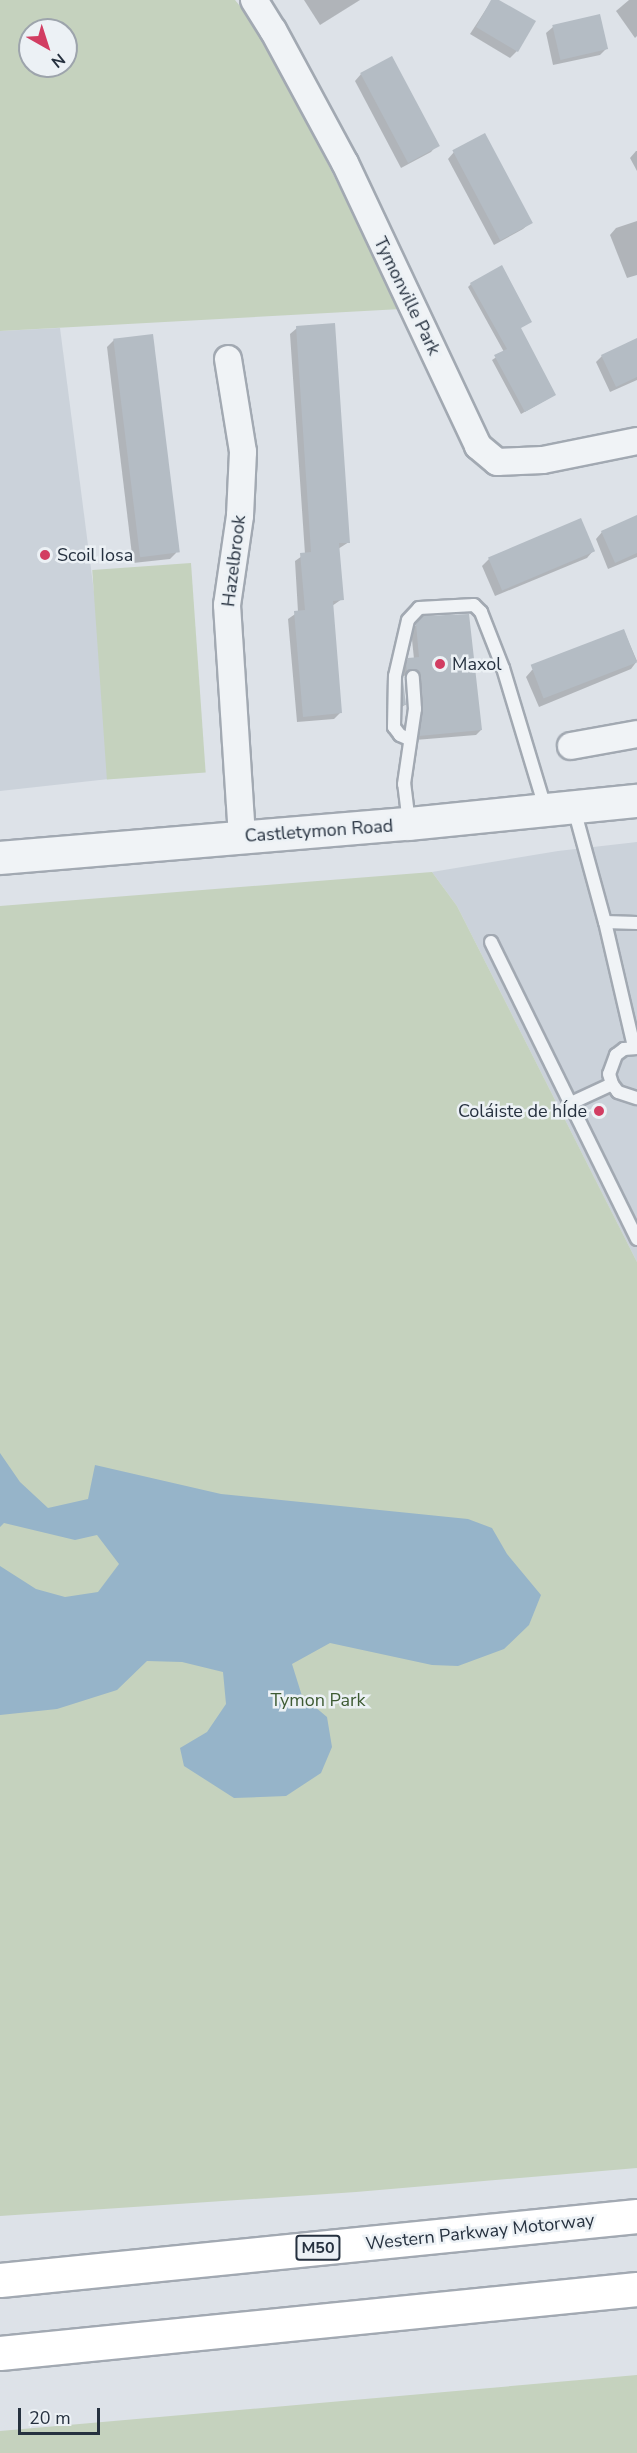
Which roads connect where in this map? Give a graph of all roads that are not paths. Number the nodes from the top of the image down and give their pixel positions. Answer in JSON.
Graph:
{"nodes":[{"id":1,"x":254,"y":0,"type":"edge"},
{"id":2,"x":228,"y":359,"type":"dead end"},
{"id":3,"x":637,"y":441,"type":"edge"},
{"id":4,"x":413,"y":676,"type":"dead end"},
{"id":5,"x":637,"y":734,"type":"edge"},
{"id":6,"x":409,"y":739,"type":"junction"},
{"id":7,"x":572,"y":746,"type":"dead end"},
{"id":8,"x":637,"y":801,"type":"edge"},
{"id":9,"x":560,"y":810,"type":"junction"},
{"id":10,"x":409,"y":824,"type":"junction"},
{"id":11,"x":242,"y":836,"type":"junction"},
{"id":12,"x":0,"y":858,"type":"edge"},
{"id":13,"x":605,"y":922,"type":"junction"},
{"id":14,"x":637,"y":923,"type":"edge"},
{"id":15,"x":490,"y":942,"type":"dead end"},
{"id":16,"x":632,"y":1023,"type":"edge"},
{"id":17,"x":636,"y":1048,"type":"edge"},
{"id":18,"x":612,"y":1084,"type":"junction"},
{"id":19,"x":637,"y":1098,"type":"edge"},
{"id":20,"x":569,"y":1104,"type":"junction"},
{"id":21,"x":637,"y":1239,"type":"edge"},
{"id":22,"x":637,"y":2216,"type":"edge"},
{"id":23,"x":0,"y":2280,"type":"edge"},
{"id":24,"x":637,"y":2289,"type":"edge"},
{"id":25,"x":0,"y":2353,"type":"edge"}],
"edges":[{"from":1,"to":3,"type":"street","name":"Tymonville Park"},
{"from":2,"to":11,"type":"street","name":"Hazelbrook"},
{"from":4,"to":6,"type":"lane"},
{"from":5,"to":7,"type":"street"},
{"from":6,"to":9,"type":"lane"},
{"from":6,"to":10,"type":"lane"},
{"from":8,"to":9,"type":"street","name":"Castletymon Road"},
{"from":9,"to":10,"type":"street","name":"Castletymon Road"},
{"from":9,"to":13,"type":"lane"},
{"from":10,"to":11,"type":"street","name":"Castletymon Road"},
{"from":11,"to":12,"type":"street","name":"Castletymon Road"},
{"from":13,"to":14,"type":"lane"},
{"from":13,"to":16,"type":"lane"},
{"from":15,"to":20,"type":"lane"},
{"from":16,"to":17,"type":"lane"},
{"from":17,"to":18,"type":"lane"},
{"from":18,"to":19,"type":"lane"},
{"from":18,"to":20,"type":"lane"},
{"from":20,"to":21,"type":"lane"},
{"from":22,"to":23,"type":"highway","name":"Western Parkway Motorway","number":"M50"},
{"from":24,"to":25,"type":"highway"}]}
